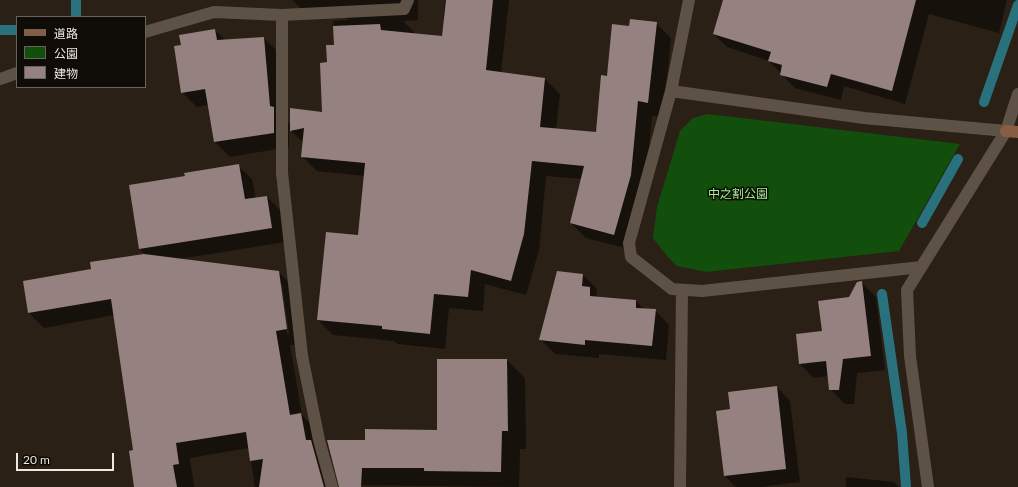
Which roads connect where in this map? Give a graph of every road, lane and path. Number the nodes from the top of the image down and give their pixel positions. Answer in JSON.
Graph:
{"nodes":[{"id":1,"x":408,"y":0,"type":"edge"},
{"id":2,"x":688,"y":0,"type":"edge"},
{"id":3,"x":282,"y":15,"type":"junction"},
{"id":4,"x":146,"y":32,"type":"edge"},
{"id":5,"x":16,"y":73,"type":"edge"},
{"id":6,"x":0,"y":79,"type":"edge"},
{"id":7,"x":672,"y":91,"type":"junction"},
{"id":8,"x":1018,"y":94,"type":"edge"},
{"id":9,"x":1012,"y":132,"type":"edge"},
{"id":10,"x":921,"y":267,"type":"junction"},
{"id":11,"x":682,"y":290,"type":"junction"},
{"id":12,"x":332,"y":487,"type":"edge"},
{"id":13,"x":680,"y":487,"type":"edge"},
{"id":14,"x":928,"y":487,"type":"edge"}],
"edges":[{"from":1,"to":3,"type":"street"},
{"from":2,"to":7,"type":"street"},
{"from":3,"to":4,"type":"street"},
{"from":3,"to":12,"type":"street"},
{"from":5,"to":6,"type":"street"},
{"from":7,"to":9,"type":"street"},
{"from":7,"to":11,"type":"street"},
{"from":8,"to":9,"type":"street"},
{"from":9,"to":10,"type":"street"},
{"from":10,"to":11,"type":"street"},
{"from":10,"to":14,"type":"street"},
{"from":11,"to":13,"type":"street"}]}
